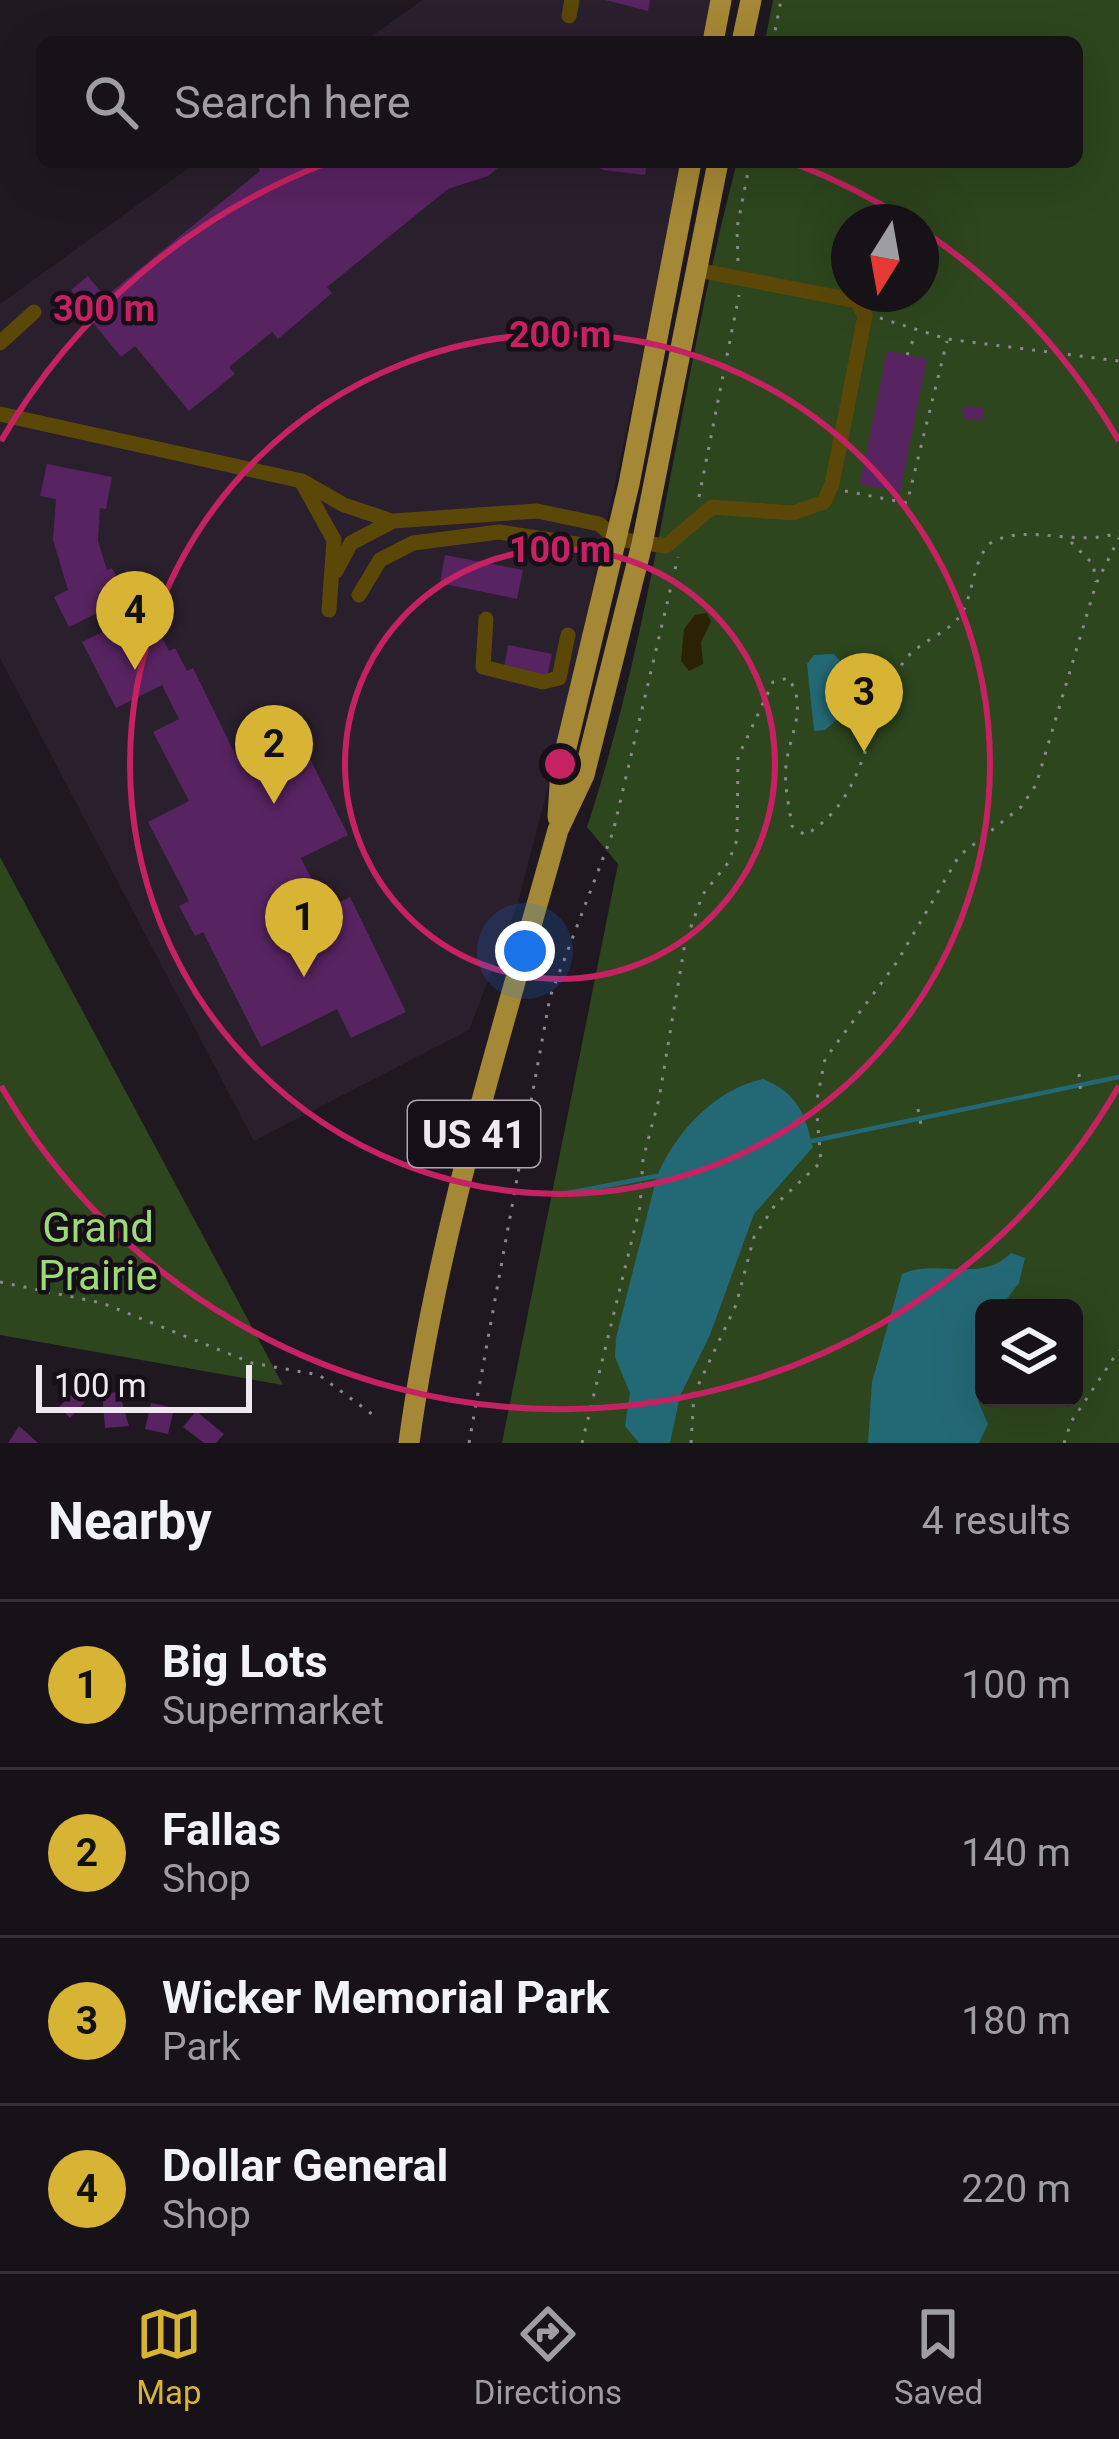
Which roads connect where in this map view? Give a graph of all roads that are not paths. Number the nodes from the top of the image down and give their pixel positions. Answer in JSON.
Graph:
{"nodes":[{"id":1,"x":722,"y":0,"type":"edge"},
{"id":2,"x":751,"y":0,"type":"edge"},
{"id":3,"x":714,"y":36,"type":"edge"},
{"id":4,"x":743,"y":36,"type":"edge"},
{"id":5,"x":690,"y":168,"type":"edge"},
{"id":6,"x":717,"y":168,"type":"edge"},
{"id":7,"x":697,"y":270,"type":"junction"},
{"id":8,"x":34,"y":312,"type":"dead end"},
{"id":9,"x":0,"y":343,"type":"edge"},
{"id":10,"x":0,"y":414,"type":"edge"},
{"id":11,"x":302,"y":481,"type":"junction"},
{"id":12,"x":393,"y":521,"type":"junction"},
{"id":13,"x":617,"y":539,"type":"junction"},
{"id":14,"x":343,"y":542,"type":"junction"},
{"id":15,"x":642,"y":544,"type":"junction"},
{"id":16,"x":398,"y":548,"type":"junction"},
{"id":17,"x":359,"y":595,"type":"dead end"},
{"id":18,"x":329,"y":610,"type":"dead end"},
{"id":19,"x":486,"y":619,"type":"dead end"},
{"id":20,"x":568,"y":635,"type":"dead end"},
{"id":21,"x":558,"y":830,"type":"junction"},
{"id":22,"x":409,"y":1443,"type":"edge"}],
"edges":[{"from":1,"to":3,"type":"highway"},
{"from":2,"to":4,"type":"highway"},
{"from":5,"to":13,"type":"highway","number":"US 41"},
{"from":6,"to":7,"type":"highway","number":"US 41"},
{"from":7,"to":15,"type":"highway","number":"US 41"},
{"from":7,"to":15,"type":"lane"},
{"from":8,"to":9,"type":"lane"},
{"from":10,"to":11,"type":"lane"},
{"from":11,"to":12,"type":"lane"},
{"from":11,"to":14,"type":"lane"},
{"from":12,"to":13,"type":"lane"},
{"from":12,"to":14,"type":"lane"},
{"from":13,"to":15,"type":"lane"},
{"from":13,"to":16,"type":"lane"},
{"from":13,"to":21,"type":"highway","number":"US 41"},
{"from":14,"to":16,"type":"lane"},
{"from":14,"to":18,"type":"lane"},
{"from":15,"to":21,"type":"highway","number":"US 41"},
{"from":16,"to":17,"type":"lane"},
{"from":19,"to":20,"type":"lane"},
{"from":21,"to":22,"type":"highway","number":"US 41"}]}
